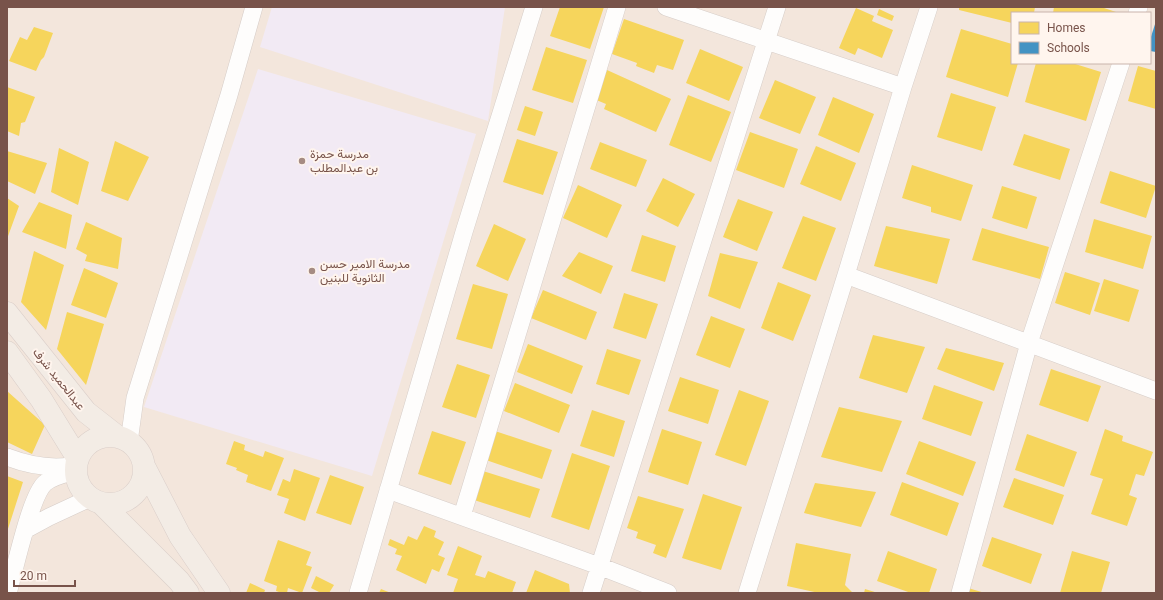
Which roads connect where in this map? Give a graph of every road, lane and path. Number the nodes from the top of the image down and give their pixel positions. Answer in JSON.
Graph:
{"nodes":[{"id":1,"x":254,"y":7,"type":"edge"},
{"id":2,"x":534,"y":7,"type":"edge"},
{"id":3,"x":617,"y":7,"type":"edge"},
{"id":4,"x":666,"y":7,"type":"edge"},
{"id":5,"x":777,"y":7,"type":"edge"},
{"id":6,"x":929,"y":7,"type":"edge"},
{"id":7,"x":766,"y":42,"type":"junction"},
{"id":8,"x":1121,"y":64,"type":"edge"},
{"id":9,"x":903,"y":87,"type":"junction"},
{"id":10,"x":846,"y":275,"type":"junction"},
{"id":11,"x":7,"y":313,"type":"edge"},
{"id":12,"x":1029,"y":343,"type":"junction"},
{"id":13,"x":7,"y":352,"type":"edge"},
{"id":14,"x":1156,"y":391,"type":"edge"},
{"id":15,"x":124,"y":439,"type":"junction"},
{"id":16,"x":7,"y":457,"type":"edge"},
{"id":17,"x":77,"y":465,"type":"junction"},
{"id":18,"x":145,"y":468,"type":"junction"},
{"id":19,"x":388,"y":490,"type":"junction"},
{"id":20,"x":96,"y":501,"type":"junction"},
{"id":21,"x":462,"y":516,"type":"junction"},
{"id":22,"x":25,"y":530,"type":"junction"},
{"id":23,"x":599,"y":566,"type":"junction"},
{"id":24,"x":8,"y":593,"type":"edge"},
{"id":25,"x":188,"y":593,"type":"edge"},
{"id":26,"x":219,"y":593,"type":"edge"},
{"id":27,"x":358,"y":593,"type":"edge"},
{"id":28,"x":591,"y":593,"type":"edge"},
{"id":29,"x":668,"y":593,"type":"edge"},
{"id":30,"x":747,"y":593,"type":"edge"},
{"id":31,"x":960,"y":593,"type":"edge"}],
"edges":[{"from":1,"to":15,"type":"street"},
{"from":2,"to":19,"type":"street"},
{"from":3,"to":21,"type":"street"},
{"from":4,"to":7,"type":"street"},
{"from":5,"to":7,"type":"street"},
{"from":6,"to":9,"type":"street"},
{"from":7,"to":9,"type":"street"},
{"from":7,"to":23,"type":"street"},
{"from":8,"to":12,"type":"street"},
{"from":9,"to":10,"type":"street"},
{"from":10,"to":12,"type":"street"},
{"from":10,"to":30,"type":"street"},
{"from":11,"to":15,"type":"main road","name":"عبدالحميد شرف"},
{"from":12,"to":14,"type":"street"},
{"from":12,"to":31,"type":"street"},
{"from":13,"to":17,"type":"main road","name":"عبدالحميد شرف"},
{"from":15,"to":17,"type":"main road"},
{"from":15,"to":18,"type":"main road"},
{"from":16,"to":17,"type":"street"},
{"from":17,"to":20,"type":"main road"},
{"from":17,"to":22,"type":"street"},
{"from":18,"to":20,"type":"main road"},
{"from":18,"to":26,"type":"main road"},
{"from":19,"to":21,"type":"street"},
{"from":19,"to":27,"type":"street"},
{"from":20,"to":22,"type":"street"},
{"from":20,"to":25,"type":"main road"},
{"from":21,"to":23,"type":"street"},
{"from":22,"to":24,"type":"street"},
{"from":23,"to":28,"type":"street"},
{"from":23,"to":29,"type":"street"}]}
